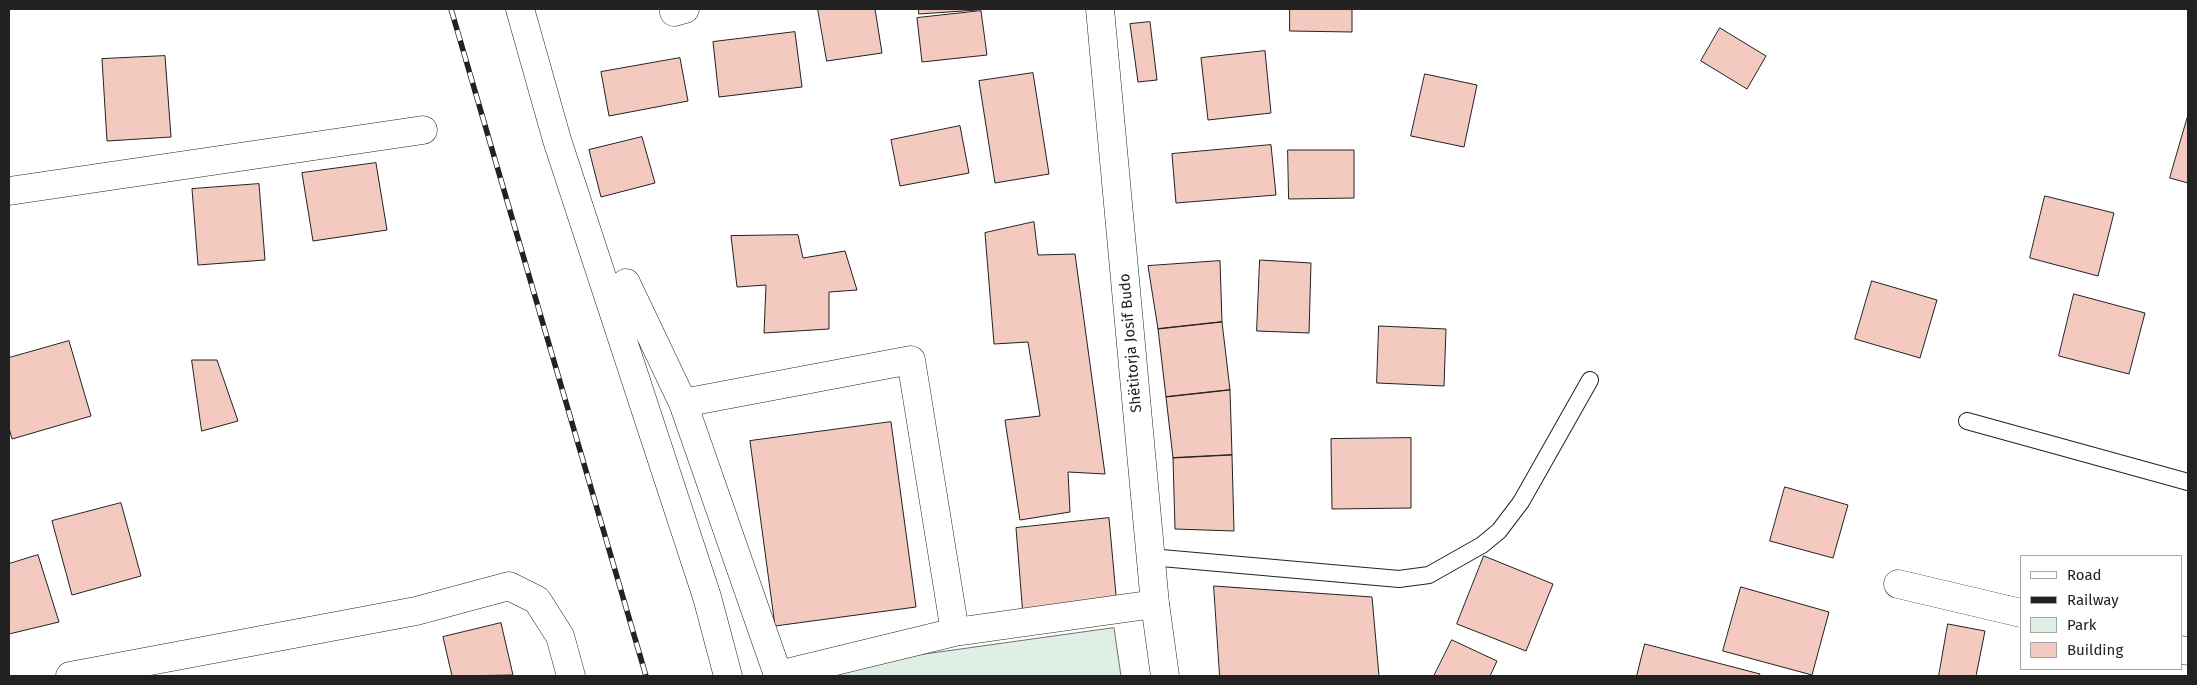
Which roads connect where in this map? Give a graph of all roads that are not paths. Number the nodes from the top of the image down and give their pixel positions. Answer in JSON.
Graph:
{"nodes":[{"id":1,"x":520,"y":9,"type":"edge"},
{"id":2,"x":1100,"y":9,"type":"edge"},
{"id":3,"x":423,"y":130,"type":"dead end"},
{"id":4,"x":9,"y":191,"type":"edge"},
{"id":5,"x":626,"y":283,"type":"dead end"},
{"id":6,"x":1590,"y":380,"type":"dead end"},
{"id":7,"x":683,"y":402,"type":"junction"},
{"id":8,"x":1967,"y":421,"type":"dead end"},
{"id":9,"x":2188,"y":482,"type":"edge"},
{"id":10,"x":1150,"y":557,"type":"junction"},
{"id":11,"x":1898,"y":584,"type":"dead end"},
{"id":12,"x":1155,"y":604,"type":"junction"},
{"id":13,"x":2020,"y":613,"type":"edge"},
{"id":14,"x":956,"y":632,"type":"junction"},
{"id":15,"x":70,"y":676,"type":"edge"},
{"id":16,"x":571,"y":676,"type":"edge"},
{"id":17,"x":728,"y":676,"type":"edge"},
{"id":18,"x":779,"y":676,"type":"edge"},
{"id":19,"x":1165,"y":676,"type":"edge"}],
"edges":[{"from":1,"to":17,"type":"street"},
{"from":2,"to":10,"type":"street","name":"Shëtitorja Josif Budo"},
{"from":3,"to":4,"type":"street"},
{"from":5,"to":7,"type":"street"},
{"from":6,"to":10,"type":"lane"},
{"from":7,"to":14,"type":"street"},
{"from":7,"to":18,"type":"street"},
{"from":8,"to":9,"type":"lane"},
{"from":10,"to":12,"type":"street","name":"Shëtitorja Josif Budo"},
{"from":11,"to":13,"type":"street"},
{"from":12,"to":14,"type":"street"},
{"from":12,"to":19,"type":"street","name":"Shëtitorja Josif Budo"},
{"from":14,"to":18,"type":"street"},
{"from":15,"to":16,"type":"street"}]}
